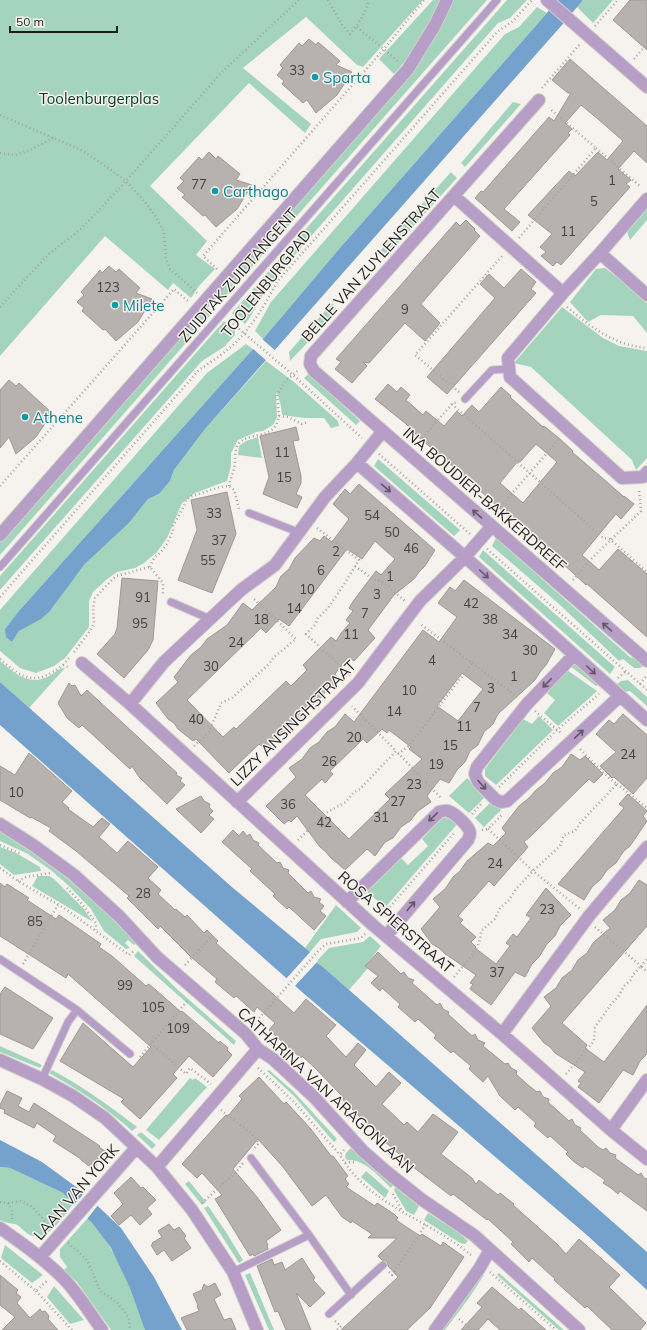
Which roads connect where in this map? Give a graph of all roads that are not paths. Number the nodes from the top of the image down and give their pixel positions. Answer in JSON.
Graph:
{"nodes":[{"id":1,"x":447,"y":0,"type":"edge"},
{"id":2,"x":497,"y":0,"type":"edge"},
{"id":3,"x":548,"y":0,"type":"edge"},
{"id":4,"x":647,"y":87,"type":"edge"},
{"id":5,"x":539,"y":100,"type":"road end"},
{"id":6,"x":454,"y":196,"type":"junction"},
{"id":7,"x":647,"y":199,"type":"edge"},
{"id":8,"x":600,"y":253,"type":"junction"},
{"id":9,"x":647,"y":295,"type":"edge"},
{"id":10,"x":560,"y":296,"type":"junction"},
{"id":11,"x":311,"y":356,"type":"joint"},
{"id":12,"x":509,"y":369,"type":"junction"},
{"id":13,"x":464,"y":399,"type":"road end"},
{"id":14,"x":383,"y":431,"type":"junction"},
{"id":15,"x":356,"y":463,"type":"junction"},
{"id":16,"x":642,"y":475,"type":"edge"},
{"id":17,"x":249,"y":513,"type":"road end"},
{"id":18,"x":489,"y":524,"type":"junction"},
{"id":19,"x":298,"y":532,"type":"junction"},
{"id":20,"x":0,"y":536,"type":"edge"},
{"id":21,"x":465,"y":557,"type":"junction"},
{"id":22,"x":0,"y":567,"type":"edge"},
{"id":23,"x":171,"y":602,"type":"road end"},
{"id":24,"x":210,"y":619,"type":"junction"},
{"id":25,"x":574,"y":655,"type":"junction"},
{"id":26,"x":647,"y":661,"type":"edge"},
{"id":27,"x":82,"y":663,"type":"road end"},
{"id":28,"x":620,"y":696,"type":"junction"},
{"id":29,"x":130,"y":704,"type":"junction"},
{"id":30,"x":647,"y":720,"type":"edge"},
{"id":31,"x":237,"y":802,"type":"junction"},
{"id":32,"x":0,"y":824,"type":"edge"},
{"id":33,"x":647,"y":847,"type":"edge"},
{"id":34,"x":347,"y":902,"type":"junction"},
{"id":35,"x":386,"y":936,"type":"junction"},
{"id":36,"x":0,"y":959,"type":"edge"},
{"id":37,"x":77,"y":1010,"type":"junction"},
{"id":38,"x":502,"y":1034,"type":"junction"},
{"id":39,"x":258,"y":1048,"type":"junction"},
{"id":40,"x":130,"y":1054,"type":"road end"},
{"id":41,"x":0,"y":1060,"type":"edge"},
{"id":42,"x":42,"y":1079,"type":"junction"},
{"id":43,"x":647,"y":1080,"type":"edge"},
{"id":44,"x":611,"y":1130,"type":"junction"},
{"id":45,"x":136,"y":1148,"type":"junction"},
{"id":46,"x":249,"y":1157,"type":"road end"},
{"id":47,"x":647,"y":1159,"type":"edge"},
{"id":48,"x":157,"y":1167,"type":"junction"},
{"id":49,"x":4,"y":1231,"type":"edge"},
{"id":50,"x":309,"y":1235,"type":"junction"},
{"id":51,"x":490,"y":1250,"type":"junction"},
{"id":52,"x":40,"y":1257,"type":"junction"},
{"id":53,"x":383,"y":1265,"type":"road end"},
{"id":54,"x":233,"y":1272,"type":"junction"},
{"id":55,"x":351,"y":1295,"type":"junction"},
{"id":56,"x":329,"y":1314,"type":"dead end"},
{"id":57,"x":102,"y":1330,"type":"edge"},
{"id":58,"x":257,"y":1330,"type":"edge"},
{"id":59,"x":435,"y":1330,"type":"edge"},
{"id":60,"x":579,"y":1330,"type":"edge"}],
"edges":[{"from":1,"to":20,"type":"street"},
{"from":2,"to":22,"type":"lane","name":"ZUIDTAK ZUIDTANGENT"},
{"from":3,"to":4,"type":"street"},
{"from":5,"to":6,"type":"street","name":"BELLE VAN ZUYLENSTRAAT"},
{"from":6,"to":10,"type":"street","name":"BELLE VAN ZUYLENSTRAAT"},
{"from":6,"to":11,"type":"street","name":"BELLE VAN ZUYLENSTRAAT"},
{"from":7,"to":8,"type":"street"},
{"from":8,"to":9,"type":"street"},
{"from":8,"to":10,"type":"street"},
{"from":10,"to":12,"type":"street"},
{"from":11,"to":14,"type":"street","name":"INA BOUDIER-BAKKERDREEF"},
{"from":12,"to":13,"type":"lane"},
{"from":12,"to":16,"type":"street"},
{"from":14,"to":15,"type":"street"},
{"from":18,"to":14,"type":"street","name":"INA BOUDIER-BAKKERDREEF","one_way":true},
{"from":15,"to":19,"type":"street"},
{"from":15,"to":21,"type":"street","one_way":true},
{"from":17,"to":19,"type":"lane"},
{"from":18,"to":21,"type":"street","name":"LIZZY ANSINGHSTRAAT"},
{"from":26,"to":18,"type":"street","name":"INA BOUDIER-BAKKERDREEF","one_way":true},
{"from":19,"to":24,"type":"street"},
{"from":21,"to":25,"type":"street","one_way":true},
{"from":21,"to":31,"type":"street","name":"LIZZY ANSINGHSTRAAT"},
{"from":23,"to":24,"type":"lane"},
{"from":24,"to":29,"type":"street"},
{"from":25,"to":28,"type":"street","one_way":true},
{"from":25,"to":28,"type":"street","one_way":true},
{"from":27,"to":29,"type":"street","name":"ROSA SPIERSTRAAT"},
{"from":28,"to":30,"type":"street"},
{"from":29,"to":31,"type":"street","name":"ROSA SPIERSTRAAT"},
{"from":31,"to":34,"type":"street","name":"ROSA SPIERSTRAAT"},
{"from":32,"to":39,"type":"street","name":"CATHARINA VAN ARAGONLAAN"},
{"from":33,"to":38,"type":"street"},
{"from":34,"to":35,"type":"street","name":"ROSA SPIERSTRAAT"},
{"from":35,"to":34,"type":"street","one_way":true},
{"from":35,"to":38,"type":"street","name":"ROSA SPIERSTRAAT"},
{"from":36,"to":37,"type":"lane"},
{"from":37,"to":40,"type":"lane"},
{"from":37,"to":42,"type":"lane"},
{"from":38,"to":44,"type":"street","name":"ROSA SPIERSTRAAT"},
{"from":39,"to":48,"type":"street"},
{"from":39,"to":51,"type":"street","name":"CATHARINA VAN ARAGONLAAN"},
{"from":41,"to":42,"type":"street"},
{"from":42,"to":45,"type":"street"},
{"from":43,"to":44,"type":"street"},
{"from":44,"to":47,"type":"street","name":"ROSA SPIERSTRAAT"},
{"from":45,"to":48,"type":"street"},
{"from":45,"to":52,"type":"street","name":"LAAN VAN YORK"},
{"from":46,"to":50,"type":"lane"},
{"from":48,"to":54,"type":"street"},
{"from":49,"to":52,"type":"street"},
{"from":50,"to":54,"type":"lane"},
{"from":50,"to":55,"type":"lane"},
{"from":51,"to":59,"type":"street"},
{"from":51,"to":60,"type":"street","name":"CATHARINA VAN ARAGONLAAN"},
{"from":52,"to":57,"type":"street"},
{"from":53,"to":55,"type":"lane"},
{"from":54,"to":58,"type":"street"},
{"from":55,"to":56,"type":"lane"}]}
